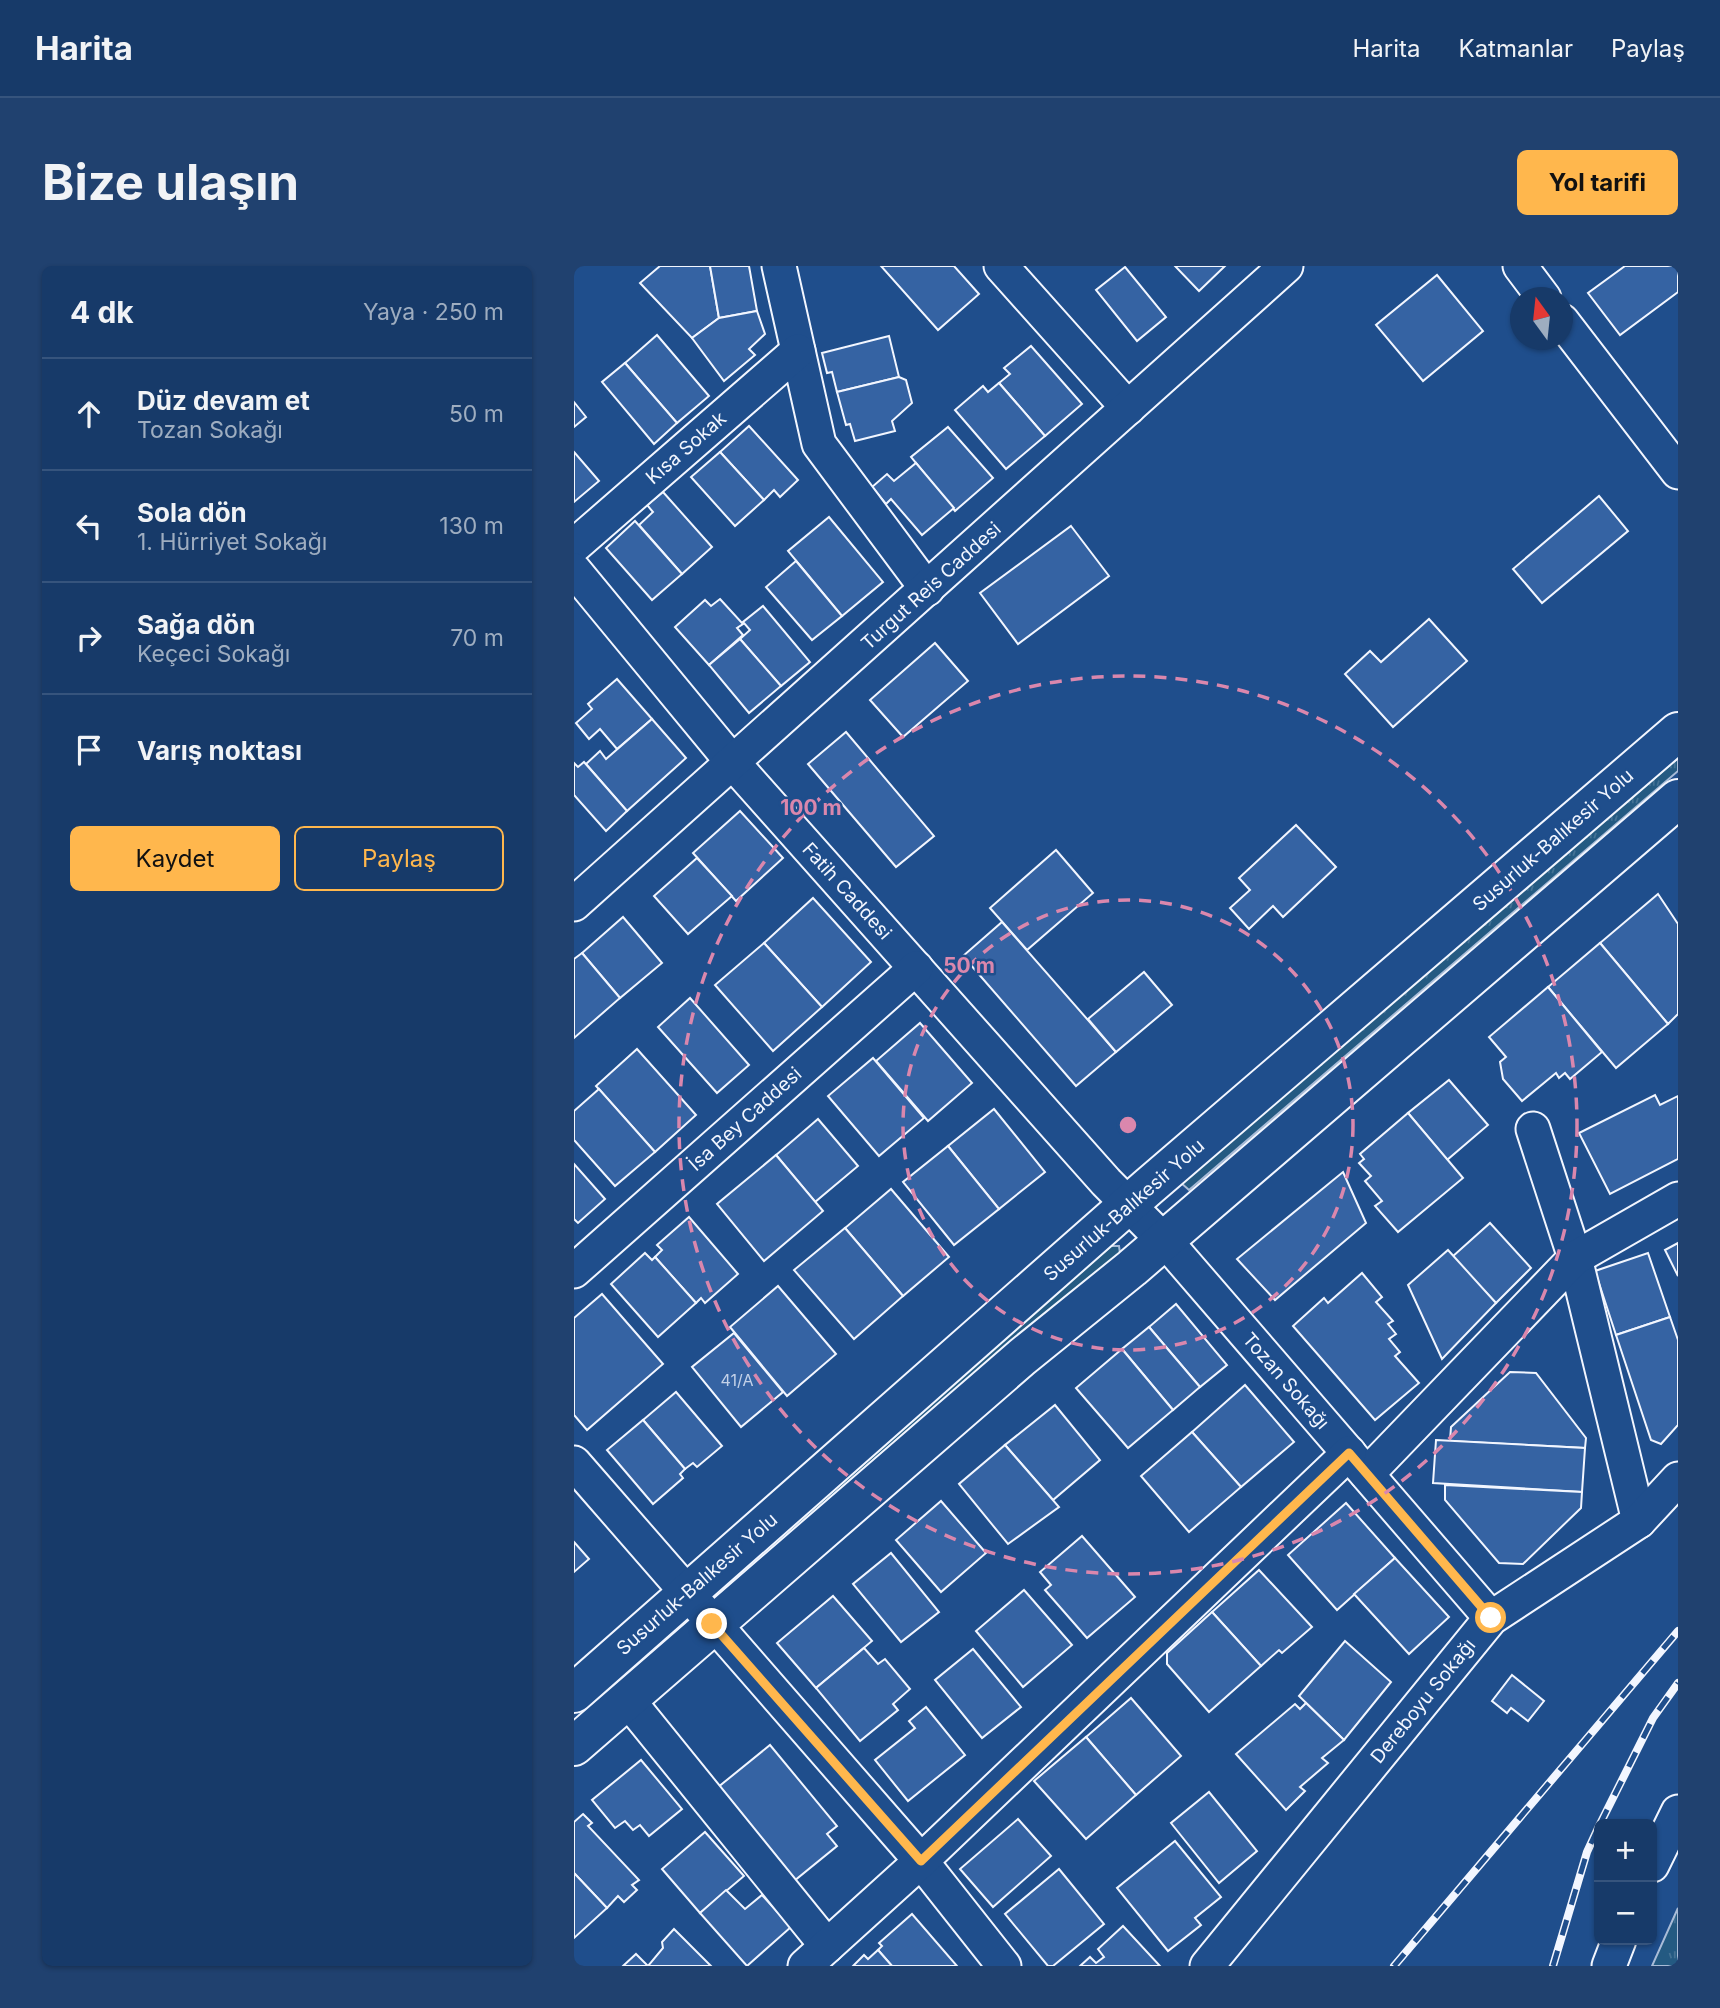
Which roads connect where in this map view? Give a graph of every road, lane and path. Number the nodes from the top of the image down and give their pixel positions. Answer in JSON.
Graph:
{"nodes":[{"id":1,"x":779,"y":266,"type":"edge"},
{"id":2,"x":1001,"y":266,"type":"edge"},
{"id":3,"x":1520,"y":266,"type":"edge"},
{"id":4,"x":1280,"y":268,"type":"edge"},
{"id":5,"x":1536,"y":287,"type":"edge"},
{"id":6,"x":1573,"y":334,"type":"edge"},
{"id":7,"x":798,"y":351,"type":"junction"},
{"id":8,"x":1128,"y":408,"type":"junction"},
{"id":9,"x":1678,"y":472,"type":"edge"},
{"id":10,"x":574,"y":546,"type":"edge"},
{"id":11,"x":574,"y":570,"type":"edge"},
{"id":12,"x":928,"y":589,"type":"junction"},
{"id":13,"x":1678,"y":732,"type":"edge"},
{"id":14,"x":734,"y":764,"type":"junction"},
{"id":15,"x":1678,"y":799,"type":"edge"},
{"id":16,"x":574,"y":904,"type":"edge"},
{"id":17,"x":916,"y":968,"type":"junction"},
{"id":18,"x":1533,"y":1129,"type":"dead end"},
{"id":19,"x":1678,"y":1199,"type":"edge"},
{"id":20,"x":1128,"y":1205,"type":"junction"},
{"id":21,"x":1164,"y":1239,"type":"junction"},
{"id":22,"x":1576,"y":1258,"type":"junction"},
{"id":23,"x":574,"y":1271,"type":"edge"},
{"id":24,"x":574,"y":1462,"type":"edge"},
{"id":25,"x":1358,"y":1463,"type":"junction"},
{"id":26,"x":1678,"y":1479,"type":"edge"},
{"id":27,"x":1639,"y":1521,"type":"junction"},
{"id":28,"x":685,"y":1594,"type":"junction"},
{"id":29,"x":1491,"y":1618,"type":"junction"},
{"id":30,"x":712,"y":1624,"type":"junction"},
{"id":31,"x":574,"y":1693,"type":"edge"},
{"id":32,"x":627,"y":1699,"type":"junction"},
{"id":33,"x":574,"y":1746,"type":"edge"},
{"id":34,"x":1678,"y":1812,"type":"edge"},
{"id":35,"x":1657,"y":1855,"type":"edge"},
{"id":36,"x":921,"y":1861,"type":"junction"},
{"id":37,"x":1617,"y":1945,"type":"edge"},
{"id":38,"x":816,"y":1956,"type":"edge"},
{"id":39,"x":1004,"y":1966,"type":"edge"},
{"id":40,"x":1207,"y":1966,"type":"edge"},
{"id":41,"x":1609,"y":1966,"type":"edge"}],
"edges":[{"from":1,"to":7,"type":"street"},
{"from":2,"to":8,"type":"street"},
{"from":3,"to":5,"type":"street"},
{"from":4,"to":8,"type":"street","name":"Turgut Reis Caddesi"},
{"from":6,"to":9,"type":"street"},
{"from":7,"to":10,"type":"street","name":"Kısa Sokak"},
{"from":7,"to":12,"type":"street"},
{"from":8,"to":12,"type":"street","name":"Turgut Reis Caddesi"},
{"from":11,"to":14,"type":"street","name":"Fatih Caddesi"},
{"from":12,"to":14,"type":"street","name":"Turgut Reis Caddesi"},
{"from":13,"to":20,"type":"highway","name":"Susurluk-Balıkesir Yolu"},
{"from":14,"to":16,"type":"street","name":"Turgut Reis Caddesi"},
{"from":14,"to":17,"type":"street","name":"Fatih Caddesi"},
{"from":15,"to":21,"type":"highway","name":"Susurluk-Balıkesir Yolu"},
{"from":17,"to":20,"type":"street","name":"Fatih Caddesi"},
{"from":17,"to":23,"type":"street","name":"İsa Bey Caddesi"},
{"from":18,"to":22,"type":"street"},
{"from":19,"to":22,"type":"street"},
{"from":20,"to":21,"type":"street","name":"Tozan Sokağı"},
{"from":20,"to":28,"type":"highway","name":"Susurluk-Balıkesir Yolu"},
{"from":21,"to":25,"type":"street","name":"Tozan Sokağı"},
{"from":21,"to":30,"type":"highway","name":"Susurluk-Balıkesir Yolu"},
{"from":22,"to":25,"type":"street"},
{"from":22,"to":27,"type":"street"},
{"from":24,"to":28,"type":"street"},
{"from":25,"to":29,"type":"street","name":"Tozan Sokağı"},
{"from":25,"to":36,"type":"street"},
{"from":26,"to":27,"type":"street","name":"Dereboyu Sokağı"},
{"from":27,"to":29,"type":"street","name":"Dereboyu Sokağı"},
{"from":28,"to":30,"type":"street"},
{"from":28,"to":31,"type":"highway","name":"Susurluk-Balıkesir Yolu"},
{"from":29,"to":40,"type":"street","name":"Dereboyu Sokağı"},
{"from":30,"to":32,"type":"highway","name":"Susurluk-Balıkesir Yolu"},
{"from":30,"to":36,"type":"street"},
{"from":32,"to":33,"type":"highway","name":"Susurluk-Balıkesir Yolu"},
{"from":32,"to":38,"type":"street"},
{"from":34,"to":35,"type":"street"},
{"from":36,"to":38,"type":"street"},
{"from":36,"to":39,"type":"street"},
{"from":37,"to":41,"type":"street"}]}
